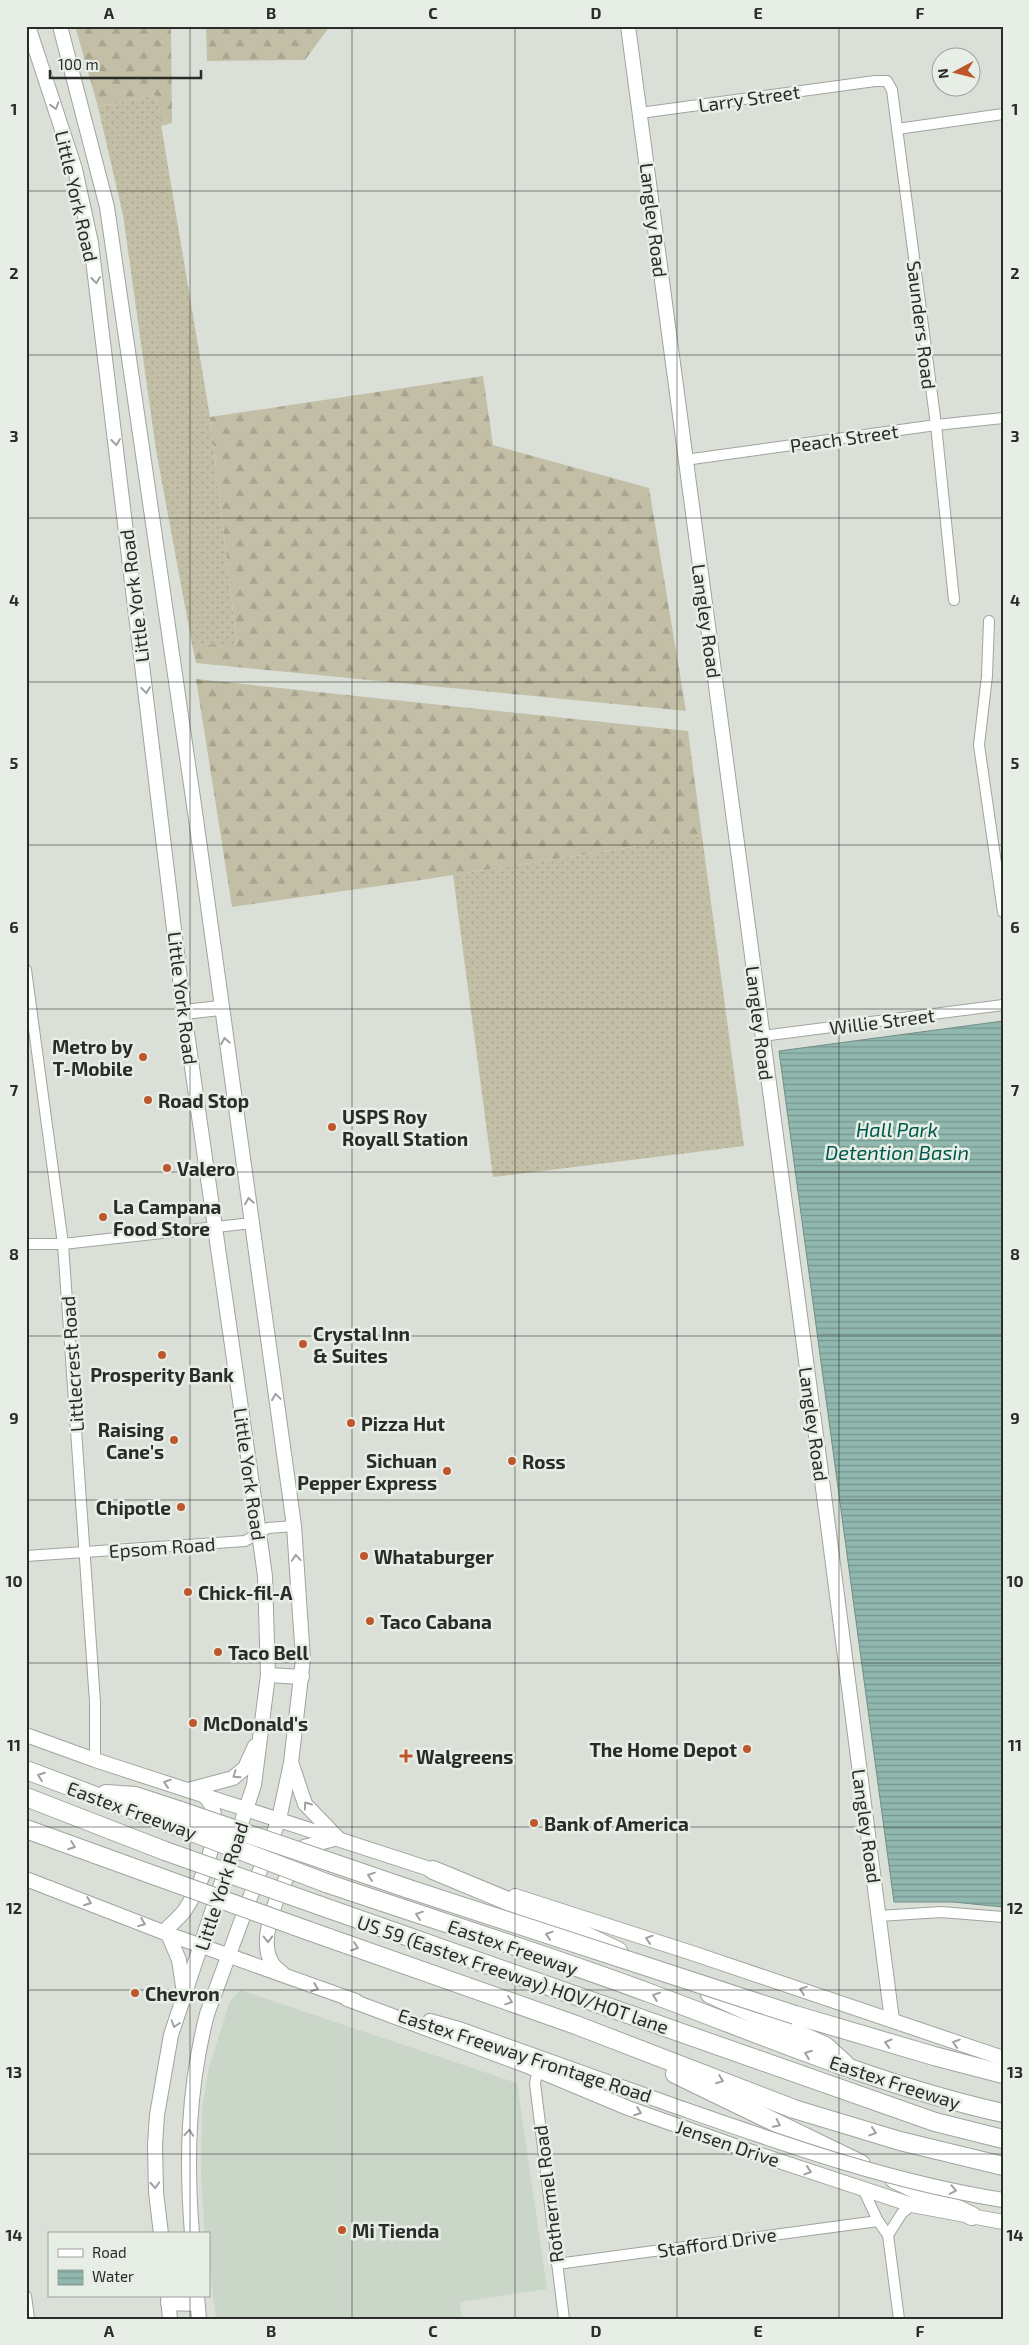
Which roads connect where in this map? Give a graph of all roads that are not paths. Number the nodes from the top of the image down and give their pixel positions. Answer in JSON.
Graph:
{"nodes":[{"id":1,"x":28,"y":26,"type":"edge"},
{"id":2,"x":60,"y":26,"type":"edge"},
{"id":3,"x":628,"y":26,"type":"edge"},
{"id":4,"x":857,"y":83,"type":"joint"},
{"id":5,"x":640,"y":113,"type":"junction"},
{"id":6,"x":1003,"y":114,"type":"edge"},
{"id":7,"x":897,"y":129,"type":"junction"},
{"id":8,"x":1003,"y":418,"type":"edge"},
{"id":9,"x":936,"y":425,"type":"junction"},
{"id":10,"x":686,"y":460,"type":"junction"},
{"id":11,"x":954,"y":600,"type":"dead end"},
{"id":12,"x":989,"y":621,"type":"dead end"},
{"id":13,"x":1003,"y":912,"type":"edge"},
{"id":14,"x":26,"y":970,"type":"edge"},
{"id":15,"x":1003,"y":1005,"type":"edge"},
{"id":16,"x":220,"y":1008,"type":"junction"},
{"id":17,"x":184,"y":1012,"type":"junction"},
{"id":18,"x":762,"y":1036,"type":"junction"},
{"id":19,"x":252,"y":1223,"type":"junction"},
{"id":20,"x":215,"y":1226,"type":"junction"},
{"id":21,"x":26,"y":1244,"type":"edge"},
{"id":22,"x":63,"y":1244,"type":"junction"},
{"id":23,"x":294,"y":1526,"type":"junction"},
{"id":24,"x":259,"y":1533,"type":"junction"},
{"id":25,"x":84,"y":1552,"type":"junction"},
{"id":26,"x":26,"y":1556,"type":"edge"},
{"id":27,"x":268,"y":1675,"type":"junction"},
{"id":28,"x":302,"y":1677,"type":"junction"},
{"id":29,"x":260,"y":1734,"type":"junction"},
{"id":30,"x":26,"y":1735,"type":"edge"},
{"id":31,"x":95,"y":1760,"type":"junction"},
{"id":32,"x":291,"y":1763,"type":"junction"},
{"id":33,"x":26,"y":1770,"type":"edge"},
{"id":34,"x":188,"y":1790,"type":"junction"},
{"id":35,"x":202,"y":1794,"type":"junction"},
{"id":36,"x":26,"y":1797,"type":"edge"},
{"id":37,"x":247,"y":1808,"type":"junction"},
{"id":38,"x":178,"y":1818,"type":"junction"},
{"id":39,"x":279,"y":1819,"type":"junction"},
{"id":40,"x":26,"y":1829,"type":"edge"},
{"id":41,"x":339,"y":1838,"type":"junction"},
{"id":42,"x":433,"y":1870,"type":"junction"},
{"id":43,"x":26,"y":1879,"type":"edge"},
{"id":44,"x":879,"y":1916,"type":"junction"},
{"id":45,"x":1003,"y":1917,"type":"edge"},
{"id":46,"x":166,"y":1933,"type":"junction"},
{"id":47,"x":201,"y":1945,"type":"junction"},
{"id":48,"x":230,"y":1955,"type":"junction"},
{"id":49,"x":284,"y":1975,"type":"junction"},
{"id":50,"x":184,"y":1996,"type":"junction"},
{"id":51,"x":348,"y":1999,"type":"junction"},
{"id":52,"x":892,"y":2020,"type":"junction"},
{"id":53,"x":576,"y":2024,"type":"junction"},
{"id":54,"x":1003,"y":2058,"type":"edge"},
{"id":55,"x":538,"y":2070,"type":"junction"},
{"id":56,"x":853,"y":2071,"type":"junction"},
{"id":57,"x":1003,"y":2074,"type":"edge"},
{"id":58,"x":1003,"y":2113,"type":"edge"},
{"id":59,"x":1003,"y":2139,"type":"edge"},
{"id":60,"x":1003,"y":2166,"type":"edge"},
{"id":61,"x":863,"y":2189,"type":"junction"},
{"id":62,"x":1003,"y":2200,"type":"edge"},
{"id":63,"x":912,"y":2205,"type":"junction"},
{"id":64,"x":972,"y":2216,"type":"junction"},
{"id":65,"x":878,"y":2221,"type":"junction"},
{"id":66,"x":1003,"y":2222,"type":"edge"},
{"id":67,"x":160,"y":2232,"type":"edge"},
{"id":68,"x":192,"y":2232,"type":"edge"},
{"id":69,"x":888,"y":2234,"type":"junction"},
{"id":70,"x":556,"y":2264,"type":"junction"},
{"id":71,"x":26,"y":2296,"type":"edge"},
{"id":72,"x":168,"y":2300,"type":"edge"},
{"id":73,"x":197,"y":2300,"type":"edge"},
{"id":74,"x":29,"y":2319,"type":"edge"},
{"id":75,"x":170,"y":2319,"type":"edge"},
{"id":76,"x":199,"y":2319,"type":"edge"},
{"id":77,"x":564,"y":2319,"type":"edge"},
{"id":78,"x":899,"y":2319,"type":"edge"}],
"edges":[{"from":1,"to":17,"type":"main road","name":"Little York Road","one_way":true},
{"from":2,"to":16,"type":"main road","name":"Little York Road"},
{"from":3,"to":5,"type":"main road","name":"Langley Road"},
{"from":4,"to":5,"type":"street","name":"Larry Street"},
{"from":4,"to":7,"type":"street","name":"Saunders Road"},
{"from":5,"to":10,"type":"main road","name":"Langley Road"},
{"from":6,"to":7,"type":"street"},
{"from":7,"to":9,"type":"street","name":"Saunders Road"},
{"from":8,"to":9,"type":"street","name":"Peach Street"},
{"from":9,"to":10,"type":"street","name":"Peach Street"},
{"from":9,"to":11,"type":"street","name":"Saunders Road"},
{"from":10,"to":18,"type":"main road","name":"Langley Road"},
{"from":12,"to":13,"type":"street"},
{"from":14,"to":22,"type":"street","name":"Littlecrest Road"},
{"from":15,"to":18,"type":"street","name":"Willie Street"},
{"from":16,"to":17,"type":"main road"},
{"from":19,"to":16,"type":"main road","name":"Little York Road","one_way":true},
{"from":17,"to":20,"type":"main road","name":"Little York Road"},
{"from":18,"to":44,"type":"main road","name":"Langley Road"},
{"from":19,"to":20,"type":"street"},
{"from":23,"to":19,"type":"main road","name":"Little York Road","one_way":true},
{"from":20,"to":22,"type":"street"},
{"from":20,"to":24,"type":"main road","name":"Little York Road"},
{"from":21,"to":22,"type":"street"},
{"from":22,"to":25,"type":"street","name":"Littlecrest Road"},
{"from":23,"to":24,"type":"street","name":"Epsom Road"},
{"from":28,"to":23,"type":"main road","name":"Little York Road","one_way":true},
{"from":24,"to":25,"type":"street","name":"Epsom Road"},
{"from":24,"to":27,"type":"main road","name":"Little York Road"},
{"from":25,"to":26,"type":"street","name":"Epsom Road"},
{"from":25,"to":31,"type":"street","name":"Littlecrest Road"},
{"from":27,"to":28,"type":"main road"},
{"from":27,"to":29,"type":"main road","name":"Little York Road"},
{"from":28,"to":32,"type":"main road","name":"Little York Road"},
{"from":29,"to":34,"type":"main road","one_way":true},
{"from":29,"to":37,"type":"main road","name":"Little York Road"},
{"from":30,"to":31,"type":"main road"},
{"from":34,"to":31,"type":"main road","one_way":true},
{"from":32,"to":39,"type":"main road","name":"Little York Road"},
{"from":41,"to":32,"type":"main road","one_way":true},
{"from":38,"to":33,"type":"highway","name":"Eastex Freeway","one_way":true},
{"from":34,"to":35,"type":"main road"},
{"from":35,"to":37,"type":"main road"},
{"from":35,"to":46,"type":"main road"},
{"from":36,"to":59,"type":"highway","name":"US 59 (Eastex Freeway) HOV/HOT lane","bridge":true},
{"from":37,"to":39,"type":"main road"},
{"from":37,"to":47,"type":"main road","name":"Little York Road"},
{"from":56,"to":38,"type":"highway","name":"Eastex Freeway","one_way":true,"bridge":true},
{"from":57,"to":38,"type":"highway","one_way":true,"bridge":true},
{"from":39,"to":41,"type":"main road"},
{"from":39,"to":48,"type":"main road","name":"Little York Road"},
{"from":40,"to":53,"type":"highway","one_way":true,"bridge":true},
{"from":41,"to":42,"type":"main road"},
{"from":41,"to":49,"type":"main road","one_way":true},
{"from":52,"to":42,"type":"main road","one_way":true},
{"from":42,"to":56,"type":"highway"},
{"from":43,"to":46,"type":"main road","name":"Eastex Freeway Frontage Road","one_way":true},
{"from":44,"to":45,"type":"street"},
{"from":44,"to":52,"type":"main road","name":"Langley Road"},
{"from":46,"to":47,"type":"main road","name":"Eastex Freeway Frontage Road"},
{"from":46,"to":50,"type":"main road"},
{"from":47,"to":48,"type":"main road","name":"Eastex Freeway Frontage Road"},
{"from":47,"to":50,"type":"main road","name":"Little York Road"},
{"from":48,"to":49,"type":"main road","name":"Eastex Freeway Frontage Road"},
{"from":68,"to":48,"type":"main road","name":"Little York Road","one_way":true},
{"from":49,"to":51,"type":"main road","name":"Eastex Freeway Frontage Road","one_way":true},
{"from":50,"to":67,"type":"main road","name":"Little York Road","one_way":true},
{"from":51,"to":55,"type":"main road","name":"Jensen Drive"},
{"from":51,"to":62,"type":"main road","name":"Eastex Freeway Frontage Road","one_way":true,"bridge":true},
{"from":54,"to":52,"type":"main road","one_way":true},
{"from":53,"to":60,"type":"highway","one_way":true},
{"from":53,"to":64,"type":"highway","one_way":true},
{"from":55,"to":61,"type":"main road","name":"Jensen Drive","one_way":true},
{"from":55,"to":70,"type":"street","name":"Rothermel Road"},
{"from":56,"to":58,"type":"highway","name":"Eastex Freeway"},
{"from":61,"to":63,"type":"main road","name":"Jensen Drive"},
{"from":61,"to":65,"type":"street"},
{"from":63,"to":64,"type":"main road","name":"Jensen Drive"},
{"from":63,"to":69,"type":"street"},
{"from":64,"to":66,"type":"main road","name":"Jensen Drive"},
{"from":65,"to":69,"type":"street"},
{"from":65,"to":70,"type":"street","name":"Stafford Drive"},
{"from":69,"to":78,"type":"street"},
{"from":70,"to":77,"type":"street","name":"Rothermel Road"},
{"from":71,"to":74,"type":"street"},
{"from":72,"to":73,"type":"main road"},
{"from":72,"to":75,"type":"main road"},
{"from":73,"to":76,"type":"main road"}]}
